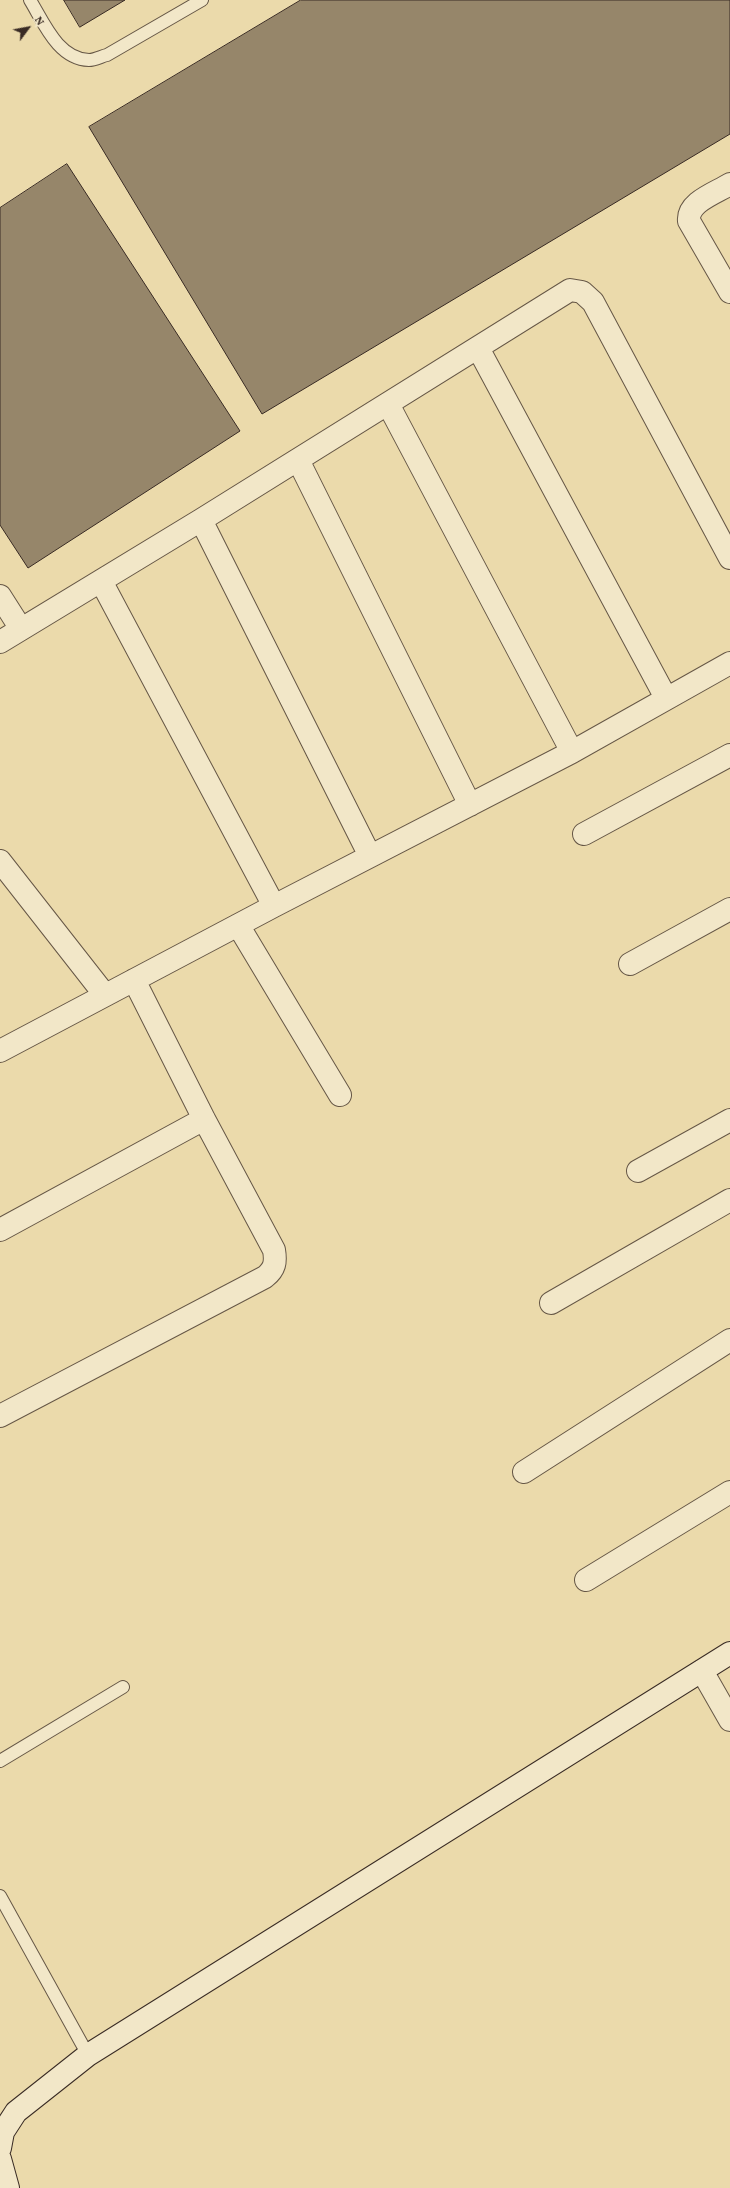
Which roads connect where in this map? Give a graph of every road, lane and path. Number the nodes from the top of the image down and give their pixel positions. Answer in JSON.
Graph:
{"nodes":[{"id":1,"x":30,"y":0,"type":"edge"},
{"id":2,"x":202,"y":0,"type":"edge"},
{"id":3,"x":730,"y":184,"type":"edge"},
{"id":4,"x":730,"y":292,"type":"edge"},
{"id":5,"x":478,"y":348,"type":"junction"},
{"id":6,"x":388,"y":404,"type":"junction"},
{"id":7,"x":298,"y":460,"type":"junction"},
{"id":8,"x":201,"y":520,"type":"junction"},
{"id":9,"x":730,"y":558,"type":"edge"},
{"id":10,"x":101,"y":581,"type":"junction"},
{"id":11,"x":0,"y":596,"type":"edge"},
{"id":12,"x":21,"y":629,"type":"junction"},
{"id":13,"x":0,"y":642,"type":"edge"},
{"id":14,"x":730,"y":663,"type":"edge"},
{"id":15,"x":666,"y":698,"type":"junction"},
{"id":16,"x":572,"y":752,"type":"junction"},
{"id":17,"x":730,"y":755,"type":"edge"},
{"id":18,"x":470,"y":805,"type":"junction"},
{"id":19,"x":584,"y":834,"type":"dead end"},
{"id":20,"x":370,"y":856,"type":"junction"},
{"id":21,"x":0,"y":860,"type":"edge"},
{"id":22,"x":274,"y":906,"type":"junction"},
{"id":23,"x":730,"y":910,"type":"edge"},
{"id":24,"x":238,"y":925,"type":"junction"},
{"id":25,"x":630,"y":964,"type":"dead end"},
{"id":26,"x":134,"y":980,"type":"junction"},
{"id":27,"x":105,"y":995,"type":"junction"},
{"id":28,"x":0,"y":1051,"type":"edge"},
{"id":29,"x":340,"y":1095,"type":"dead end"},
{"id":30,"x":204,"y":1119,"type":"junction"},
{"id":31,"x":730,"y":1120,"type":"edge"},
{"id":32,"x":638,"y":1171,"type":"dead end"},
{"id":33,"x":730,"y":1200,"type":"edge"},
{"id":34,"x":0,"y":1230,"type":"edge"},
{"id":35,"x":552,"y":1303,"type":"dead end"},
{"id":36,"x":730,"y":1340,"type":"edge"},
{"id":37,"x":0,"y":1416,"type":"edge"},
{"id":38,"x":524,"y":1472,"type":"dead end"},
{"id":39,"x":730,"y":1492,"type":"edge"},
{"id":40,"x":586,"y":1580,"type":"dead end"},
{"id":41,"x":730,"y":1653,"type":"edge"},
{"id":42,"x":702,"y":1671,"type":"junction"},
{"id":43,"x":123,"y":1687,"type":"dead end"},
{"id":44,"x":730,"y":1720,"type":"edge"},
{"id":45,"x":0,"y":1761,"type":"edge"},
{"id":46,"x":0,"y":1896,"type":"edge"},
{"id":47,"x":88,"y":2055,"type":"junction"},
{"id":48,"x":0,"y":2148,"type":"edge"},
{"id":49,"x":0,"y":2159,"type":"edge"},
{"id":50,"x":8,"y":2188,"type":"edge"}],
"edges":[{"from":1,"to":2,"type":"lane"},
{"from":3,"to":4,"type":"street"},
{"from":5,"to":6,"type":"street"},
{"from":5,"to":9,"type":"street"},
{"from":5,"to":15,"type":"street"},
{"from":6,"to":7,"type":"street"},
{"from":6,"to":16,"type":"street"},
{"from":7,"to":8,"type":"street"},
{"from":7,"to":18,"type":"street"},
{"from":8,"to":10,"type":"street"},
{"from":8,"to":20,"type":"street"},
{"from":10,"to":12,"type":"street"},
{"from":10,"to":22,"type":"street"},
{"from":11,"to":12,"type":"street"},
{"from":12,"to":13,"type":"street"},
{"from":14,"to":15,"type":"street"},
{"from":15,"to":16,"type":"street"},
{"from":16,"to":18,"type":"street"},
{"from":17,"to":19,"type":"street"},
{"from":18,"to":20,"type":"street"},
{"from":20,"to":22,"type":"street"},
{"from":21,"to":27,"type":"street"},
{"from":22,"to":24,"type":"street"},
{"from":23,"to":25,"type":"street"},
{"from":24,"to":26,"type":"street"},
{"from":24,"to":29,"type":"street"},
{"from":26,"to":27,"type":"street"},
{"from":26,"to":30,"type":"street"},
{"from":27,"to":28,"type":"street"},
{"from":30,"to":34,"type":"street"},
{"from":30,"to":37,"type":"street"},
{"from":31,"to":32,"type":"street"},
{"from":33,"to":35,"type":"street"},
{"from":36,"to":38,"type":"street"},
{"from":39,"to":40,"type":"street"},
{"from":41,"to":42,"type":"street"},
{"from":42,"to":44,"type":"street"},
{"from":42,"to":47,"type":"street"},
{"from":43,"to":45,"type":"lane"},
{"from":46,"to":47,"type":"lane"},
{"from":47,"to":48,"type":"street"},
{"from":49,"to":50,"type":"street"}]}
